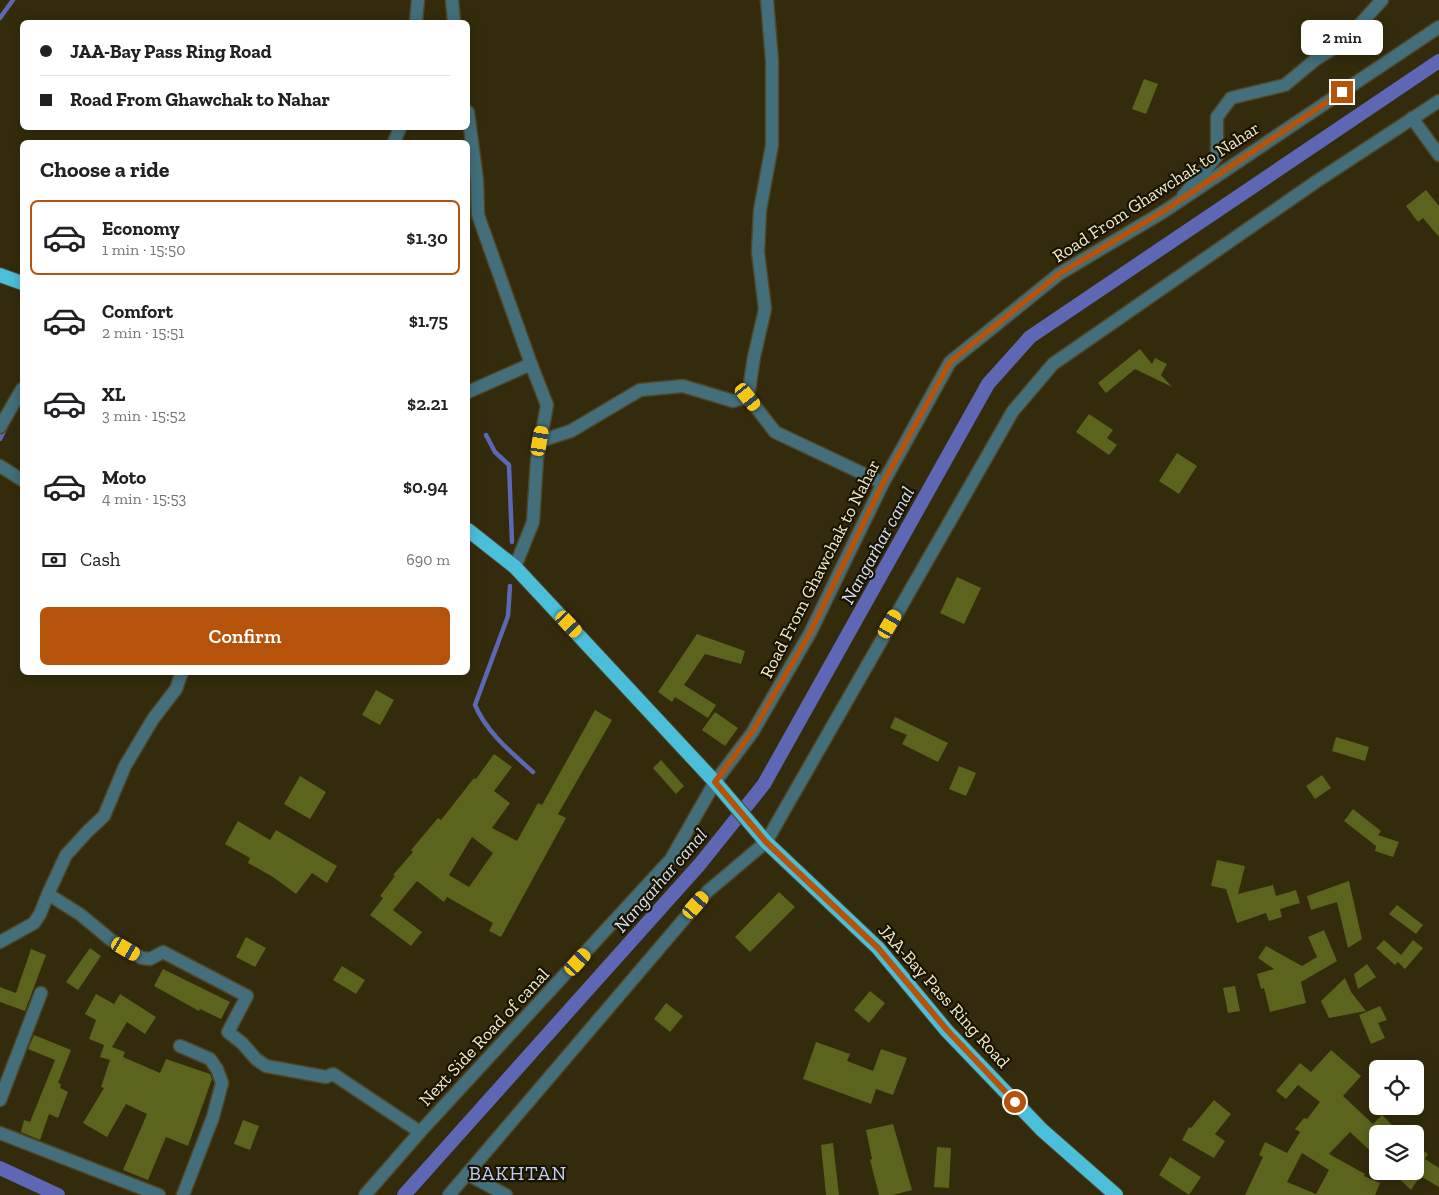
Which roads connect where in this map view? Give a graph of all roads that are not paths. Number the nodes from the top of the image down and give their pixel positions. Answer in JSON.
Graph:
{"nodes":[{"id":1,"x":418,"y":0,"type":"edge"},
{"id":2,"x":452,"y":0,"type":"edge"},
{"id":3,"x":767,"y":0,"type":"edge"},
{"id":4,"x":1382,"y":0,"type":"edge"},
{"id":5,"x":416,"y":20,"type":"edge"},
{"id":6,"x":454,"y":20,"type":"edge"},
{"id":7,"x":1439,"y":27,"type":"edge"},
{"id":8,"x":1439,"y":101,"type":"edge"},
{"id":9,"x":1412,"y":118,"type":"junction"},
{"id":10,"x":470,"y":127,"type":"edge"},
{"id":11,"x":1439,"y":155,"type":"edge"},
{"id":12,"x":1180,"y":200,"type":"junction"},
{"id":13,"x":0,"y":275,"type":"edge"},
{"id":14,"x":20,"y":282,"type":"edge"},
{"id":15,"x":531,"y":364,"type":"junction"},
{"id":16,"x":470,"y":391,"type":"edge"},
{"id":17,"x":20,"y":392,"type":"edge"},
{"id":18,"x":748,"y":397,"type":"junction"},
{"id":19,"x":0,"y":427,"type":"edge"},
{"id":20,"x":540,"y":441,"type":"junction"},
{"id":21,"x":0,"y":466,"type":"edge"},
{"id":22,"x":20,"y":479,"type":"edge"},
{"id":23,"x":883,"y":483,"type":"junction"},
{"id":24,"x":470,"y":532,"type":"edge"},
{"id":25,"x":516,"y":567,"type":"junction"},
{"id":26,"x":181,"y":675,"type":"edge"},
{"id":27,"x":715,"y":782,"type":"junction"},
{"id":28,"x":766,"y":842,"type":"junction"},
{"id":29,"x":48,"y":894,"type":"junction"},
{"id":30,"x":0,"y":942,"type":"edge"},
{"id":31,"x":41,"y":993,"type":"dead end"},
{"id":32,"x":180,"y":1046,"type":"dead end"},
{"id":33,"x":0,"y":1100,"type":"edge"},
{"id":34,"x":420,"y":1132,"type":"junction"},
{"id":35,"x":0,"y":1133,"type":"edge"},
{"id":36,"x":467,"y":1174,"type":"junction"},
{"id":37,"x":159,"y":1195,"type":"edge"},
{"id":38,"x":183,"y":1195,"type":"edge"},
{"id":39,"x":365,"y":1195,"type":"edge"},
{"id":40,"x":449,"y":1195,"type":"edge"},
{"id":41,"x":506,"y":1195,"type":"edge"},
{"id":42,"x":1116,"y":1195,"type":"edge"}],
"edges":[{"from":1,"to":5,"type":"street"},
{"from":2,"to":6,"type":"street"},
{"from":3,"to":18,"type":"street"},
{"from":4,"to":12,"type":"street"},
{"from":7,"to":12,"type":"street","name":"Road From Ghawchak to Nahar"},
{"from":8,"to":9,"type":"street"},
{"from":9,"to":11,"type":"street"},
{"from":9,"to":28,"type":"street"},
{"from":10,"to":15,"type":"street"},
{"from":12,"to":23,"type":"street","name":"Road From Ghawchak to Nahar"},
{"from":13,"to":14,"type":"highway"},
{"from":15,"to":16,"type":"street"},
{"from":15,"to":20,"type":"street"},
{"from":17,"to":19,"type":"street"},
{"from":18,"to":20,"type":"street"},
{"from":18,"to":23,"type":"street"},
{"from":20,"to":25,"type":"street"},
{"from":21,"to":22,"type":"street"},
{"from":23,"to":27,"type":"street","name":"Road From Ghawchak to Nahar"},
{"from":24,"to":25,"type":"highway"},
{"from":25,"to":27,"type":"highway"},
{"from":26,"to":29,"type":"street"},
{"from":27,"to":28,"type":"highway","name":"JAA-Bay Pass Ring Road"},
{"from":27,"to":34,"type":"street","name":"Next Side Road of canal"},
{"from":28,"to":36,"type":"street"},
{"from":28,"to":42,"type":"highway","name":"JAA-Bay Pass Ring Road"},
{"from":29,"to":30,"type":"street"},
{"from":29,"to":34,"type":"street"},
{"from":31,"to":33,"type":"street"},
{"from":32,"to":38,"type":"street"},
{"from":34,"to":39,"type":"street","name":"Next Side Road of canal"},
{"from":35,"to":37,"type":"street"},
{"from":36,"to":40,"type":"street"},
{"from":36,"to":41,"type":"street"}]}
